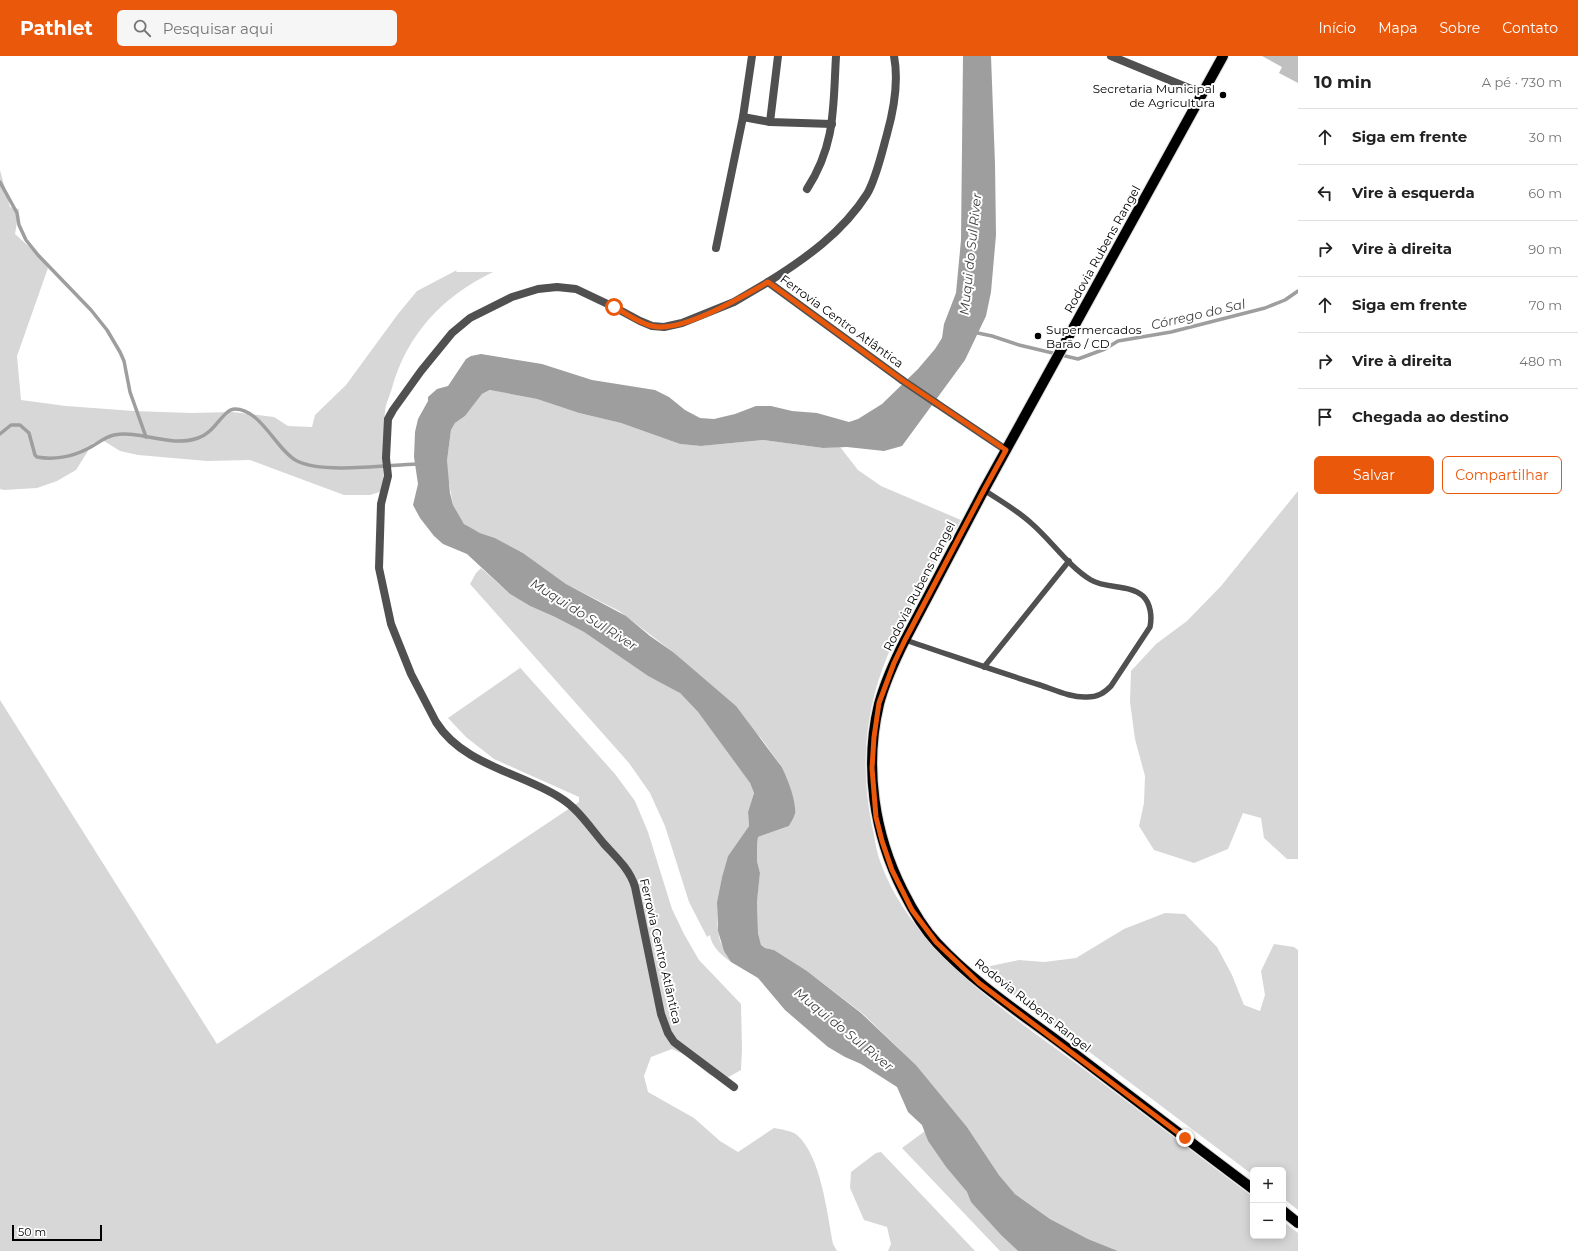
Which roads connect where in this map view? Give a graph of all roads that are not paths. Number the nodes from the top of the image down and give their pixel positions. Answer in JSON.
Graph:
{"nodes":[{"id":1,"x":752,"y":56,"type":"edge"},
{"id":2,"x":778,"y":56,"type":"edge"},
{"id":3,"x":836,"y":56,"type":"edge"},
{"id":4,"x":894,"y":56,"type":"edge"},
{"id":5,"x":1112,"y":56,"type":"edge"},
{"id":6,"x":1223,"y":56,"type":"edge"},
{"id":7,"x":1201,"y":93,"type":"junction"},
{"id":8,"x":743,"y":117,"type":"junction"},
{"id":9,"x":770,"y":122,"type":"junction"},
{"id":10,"x":832,"y":124,"type":"junction"},
{"id":11,"x":807,"y":189,"type":"dead end"},
{"id":12,"x":716,"y":248,"type":"dead end"},
{"id":13,"x":768,"y":282,"type":"junction"},
{"id":14,"x":1006,"y":450,"type":"junction"},
{"id":15,"x":984,"y":490,"type":"junction"},
{"id":16,"x":1069,"y":561,"type":"junction"},
{"id":17,"x":905,"y":640,"type":"junction"},
{"id":18,"x":984,"y":667,"type":"junction"},
{"id":19,"x":734,"y":1087,"type":"dead end"},
{"id":20,"x":1250,"y":1186,"type":"edge"},
{"id":21,"x":1286,"y":1213,"type":"edge"},
{"id":22,"x":1298,"y":1223,"type":"edge"}],
"edges":[{"from":1,"to":8,"type":"street"},
{"from":2,"to":9,"type":"street"},
{"from":3,"to":10,"type":"street"},
{"from":4,"to":13,"type":"street","name":"Ferrovia Centro Atlântica"},
{"from":5,"to":7,"type":"street"},
{"from":6,"to":7,"type":"main road","name":"Rodovia Rubens Rangel"},
{"from":7,"to":14,"type":"main road","name":"Rodovia Rubens Rangel"},
{"from":8,"to":9,"type":"street"},
{"from":8,"to":12,"type":"street"},
{"from":9,"to":10,"type":"street"},
{"from":10,"to":11,"type":"street"},
{"from":13,"to":14,"type":"street","name":"Ferrovia Centro Atlântica"},
{"from":13,"to":19,"type":"street","name":"Ferrovia Centro Atlântica"},
{"from":14,"to":15,"type":"main road","name":"Rodovia Rubens Rangel"},
{"from":15,"to":16,"type":"lane"},
{"from":15,"to":17,"type":"main road","name":"Rodovia Rubens Rangel"},
{"from":16,"to":18,"type":"lane"},
{"from":16,"to":18,"type":"lane"},
{"from":17,"to":18,"type":"lane"},
{"from":17,"to":20,"type":"main road","name":"Rodovia Rubens Rangel"},
{"from":21,"to":22,"type":"main road"}]}
